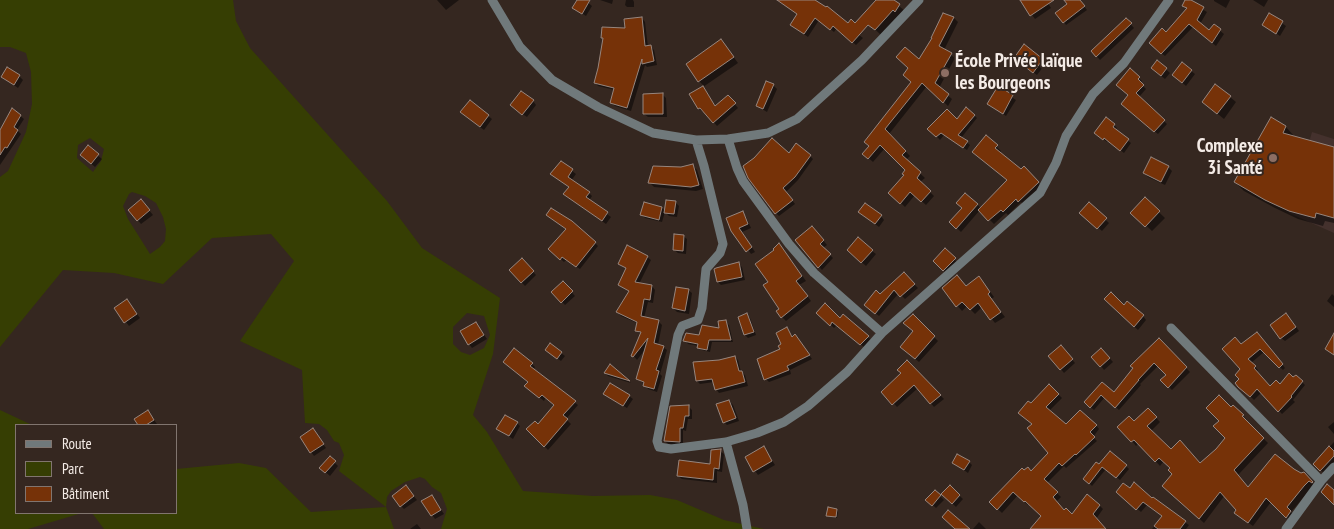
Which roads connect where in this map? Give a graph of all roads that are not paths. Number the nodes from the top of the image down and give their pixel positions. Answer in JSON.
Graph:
{"nodes":[{"id":1,"x":492,"y":0,"type":"edge"},
{"id":2,"x":919,"y":0,"type":"edge"},
{"id":3,"x":1170,"y":0,"type":"edge"},
{"id":4,"x":728,"y":139,"type":"junction"},
{"id":5,"x":696,"y":140,"type":"junction"},
{"id":6,"x":1171,"y":328,"type":"dead end"},
{"id":7,"x":882,"y":333,"type":"junction"},
{"id":8,"x":726,"y":442,"type":"junction"},
{"id":9,"x":1334,"y":468,"type":"edge"},
{"id":10,"x":1321,"y":481,"type":"junction"},
{"id":11,"x":747,"y":529,"type":"edge"},
{"id":12,"x":1286,"y":529,"type":"edge"}],
"edges":[{"from":1,"to":5,"type":"street"},
{"from":2,"to":4,"type":"street"},
{"from":3,"to":7,"type":"street"},
{"from":4,"to":5,"type":"street"},
{"from":4,"to":7,"type":"street"},
{"from":5,"to":8,"type":"street"},
{"from":6,"to":10,"type":"street"},
{"from":7,"to":8,"type":"street"},
{"from":8,"to":11,"type":"street"},
{"from":9,"to":10,"type":"street"},
{"from":10,"to":12,"type":"street"}]}
